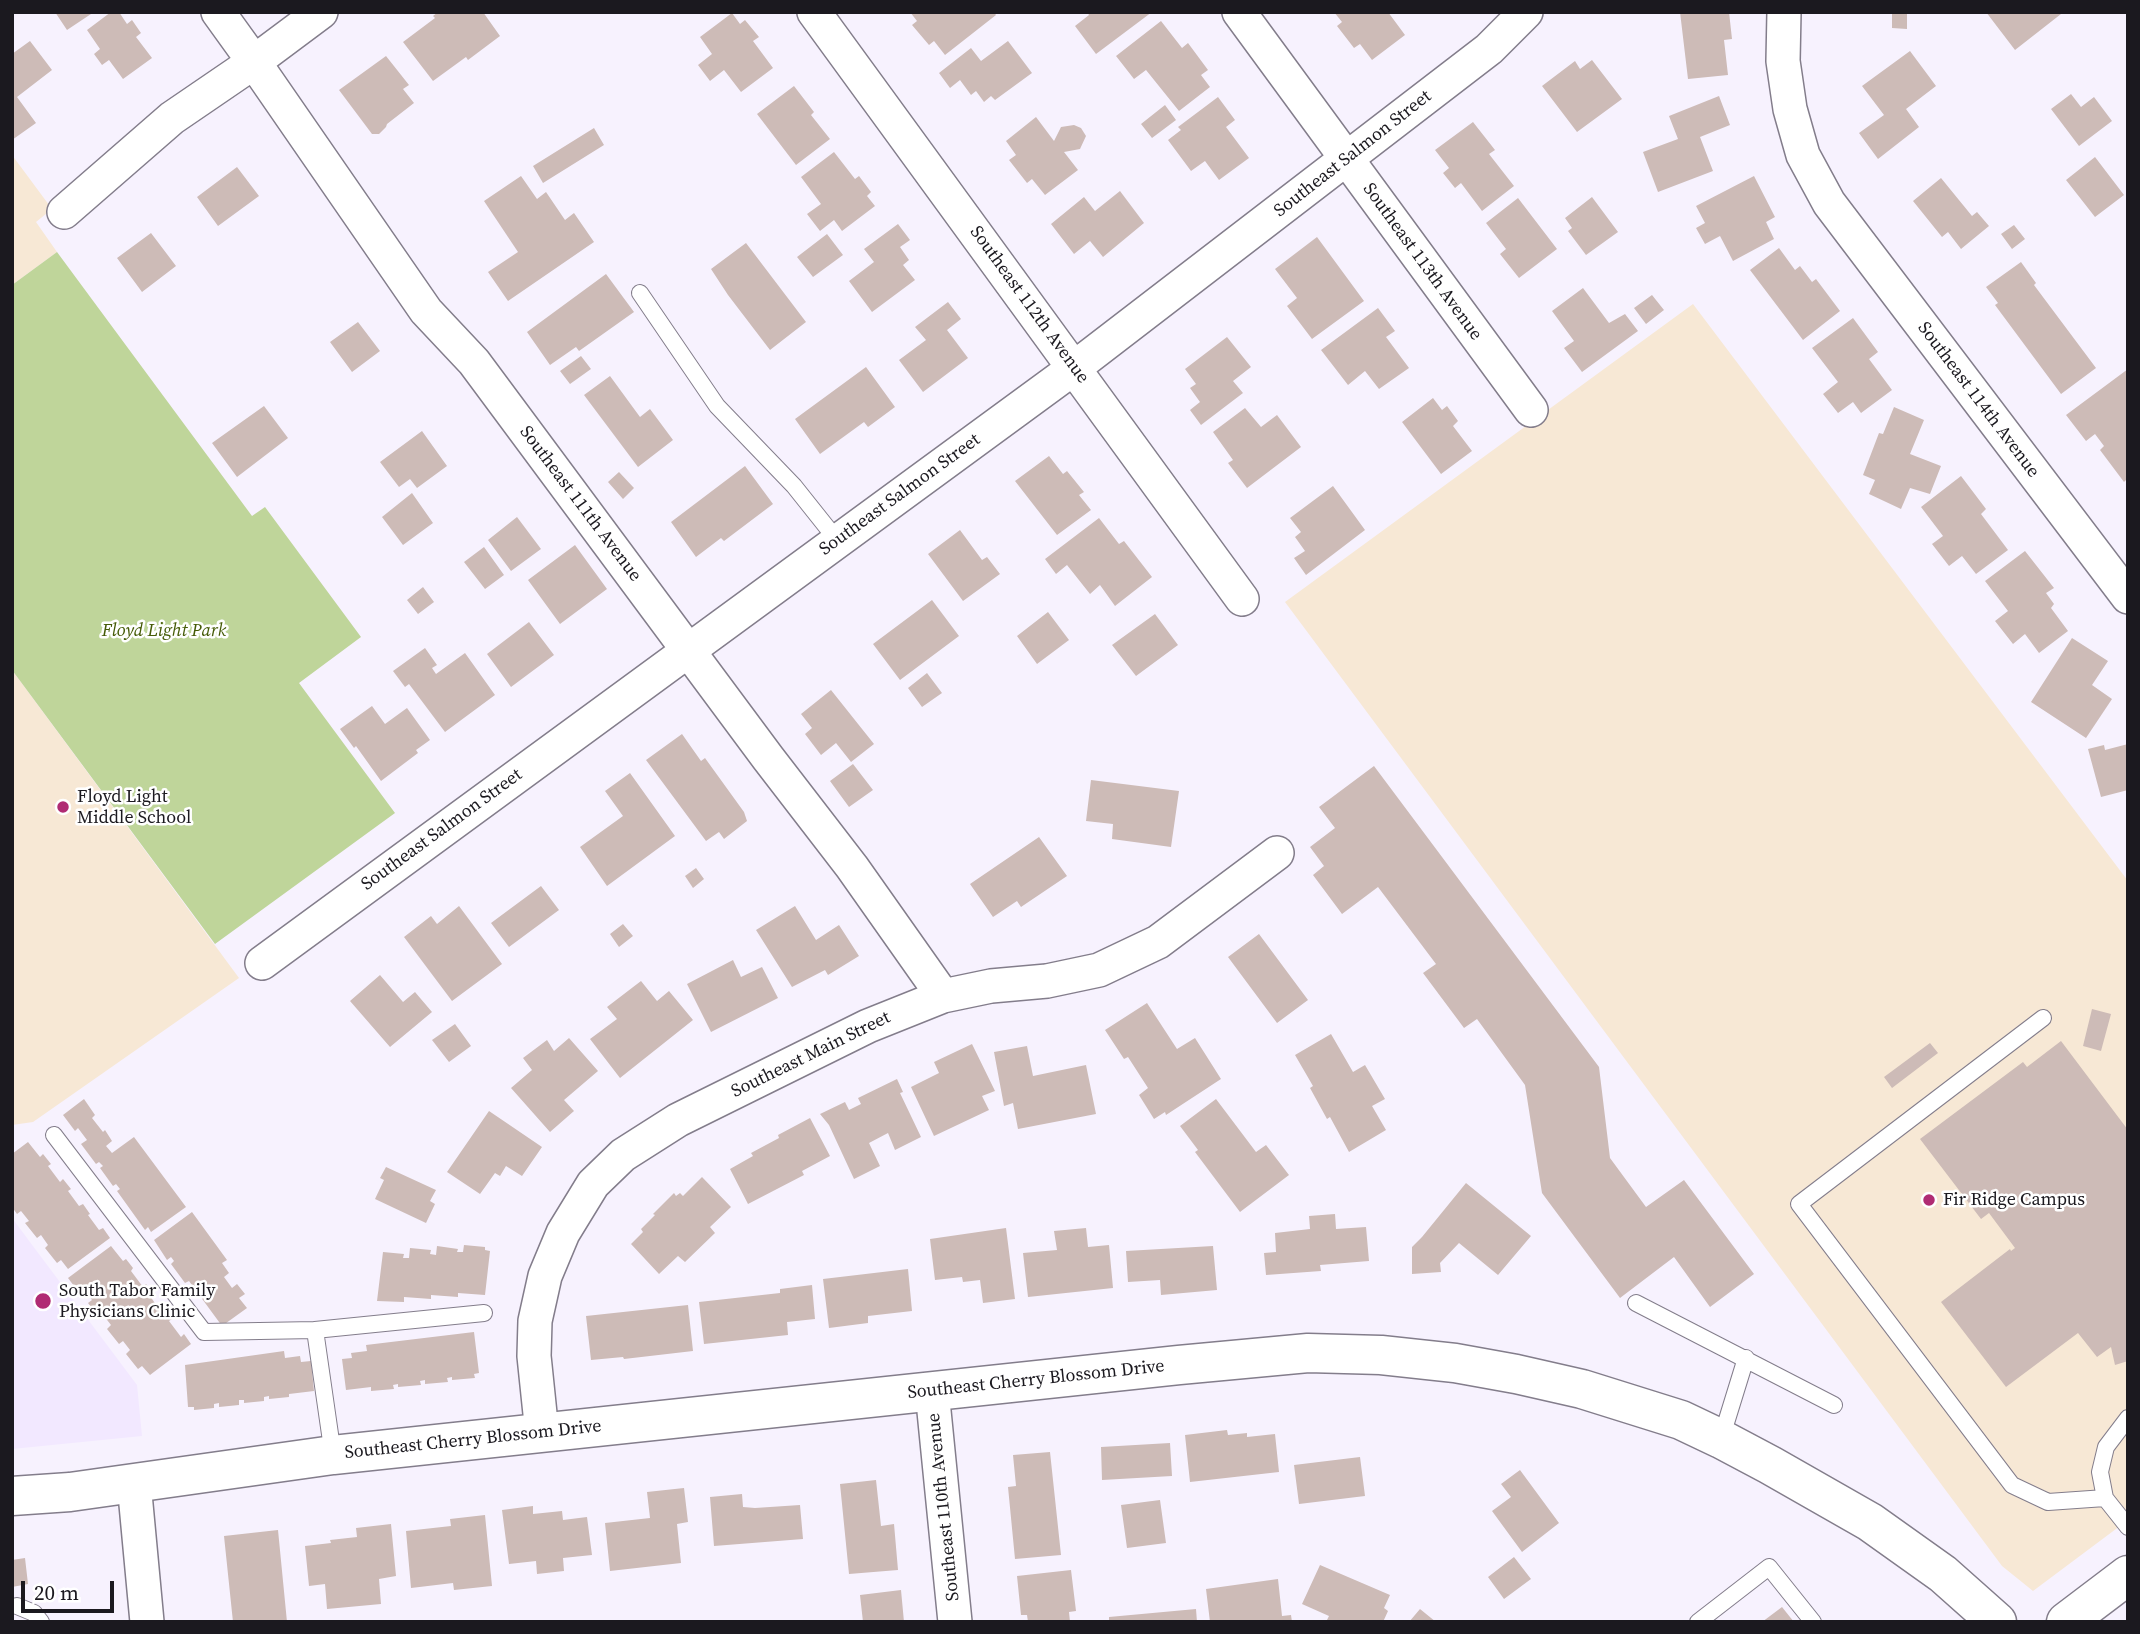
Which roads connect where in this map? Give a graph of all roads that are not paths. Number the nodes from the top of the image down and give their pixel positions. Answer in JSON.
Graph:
{"nodes":[{"id":1,"x":218,"y":12,"type":"edge"},
{"id":2,"x":321,"y":12,"type":"edge"},
{"id":3,"x":814,"y":12,"type":"edge"},
{"id":4,"x":1239,"y":12,"type":"edge"},
{"id":5,"x":1526,"y":12,"type":"edge"},
{"id":6,"x":1784,"y":12,"type":"edge"},
{"id":7,"x":254,"y":62,"type":"junction"},
{"id":8,"x":1347,"y":160,"type":"junction"},
{"id":9,"x":64,"y":212,"type":"dead end"},
{"id":10,"x":640,"y":293,"type":"dead end"},
{"id":11,"x":1074,"y":368,"type":"junction"},
{"id":12,"x":1531,"y":410,"type":"dead end"},
{"id":13,"x":837,"y":540,"type":"junction"},
{"id":14,"x":2128,"y":597,"type":"edge"},
{"id":15,"x":1242,"y":599,"type":"dead end"},
{"id":16,"x":688,"y":649,"type":"junction"},
{"id":17,"x":1277,"y":853,"type":"dead end"},
{"id":18,"x":262,"y":963,"type":"dead end"},
{"id":19,"x":943,"y":996,"type":"junction"},
{"id":20,"x":2043,"y":1018,"type":"dead end"},
{"id":21,"x":54,"y":1135,"type":"dead end"},
{"id":22,"x":1636,"y":1304,"type":"dead end"},
{"id":23,"x":484,"y":1313,"type":"dead end"},
{"id":24,"x":315,"y":1330,"type":"junction"},
{"id":25,"x":1746,"y":1358,"type":"junction"},
{"id":26,"x":932,"y":1391,"type":"junction"},
{"id":27,"x":1834,"y":1405,"type":"dead end"},
{"id":28,"x":2128,"y":1418,"type":"edge"},
{"id":29,"x":542,"y":1433,"type":"junction"},
{"id":30,"x":1721,"y":1439,"type":"junction"},
{"id":31,"x":332,"y":1455,"type":"junction"},
{"id":32,"x":134,"y":1483,"type":"junction"},
{"id":33,"x":12,"y":1496,"type":"edge"},
{"id":34,"x":2105,"y":1498,"type":"junction"},
{"id":35,"x":2128,"y":1527,"type":"edge"},
{"id":36,"x":2128,"y":1575,"type":"edge"},
{"id":37,"x":17,"y":1606,"type":"dead end"},
{"id":38,"x":41,"y":1622,"type":"edge"},
{"id":39,"x":147,"y":1622,"type":"edge"},
{"id":40,"x":955,"y":1622,"type":"edge"},
{"id":41,"x":1698,"y":1622,"type":"edge"},
{"id":42,"x":1813,"y":1622,"type":"edge"},
{"id":43,"x":1997,"y":1622,"type":"edge"},
{"id":44,"x":2066,"y":1622,"type":"edge"}],
"edges":[{"from":1,"to":7,"type":"street","name":"Southeast 111th Avenue"},
{"from":2,"to":7,"type":"street"},
{"from":3,"to":11,"type":"street","name":"Southeast 112th Avenue"},
{"from":4,"to":8,"type":"street","name":"Southeast 113th Avenue"},
{"from":5,"to":8,"type":"street","name":"Southeast Salmon Street"},
{"from":6,"to":14,"type":"street","name":"Southeast 114th Avenue"},
{"from":7,"to":9,"type":"street"},
{"from":7,"to":16,"type":"street","name":"Southeast 111th Avenue"},
{"from":8,"to":11,"type":"street","name":"Southeast Salmon Street"},
{"from":8,"to":12,"type":"street","name":"Southeast 113th Avenue"},
{"from":10,"to":13,"type":"lane"},
{"from":11,"to":13,"type":"street","name":"Southeast Salmon Street"},
{"from":11,"to":15,"type":"street","name":"Southeast 112th Avenue"},
{"from":13,"to":16,"type":"street","name":"Southeast Salmon Street"},
{"from":16,"to":18,"type":"street","name":"Southeast Salmon Street"},
{"from":16,"to":19,"type":"street","name":"Southeast 111th Avenue"},
{"from":17,"to":19,"type":"street","name":"Southeast Main Street"},
{"from":19,"to":29,"type":"street","name":"Southeast Main Street"},
{"from":20,"to":34,"type":"lane"},
{"from":21,"to":24,"type":"lane"},
{"from":22,"to":25,"type":"lane"},
{"from":23,"to":24,"type":"lane"},
{"from":24,"to":31,"type":"lane"},
{"from":25,"to":27,"type":"lane"},
{"from":25,"to":30,"type":"lane"},
{"from":26,"to":29,"type":"main road","name":"Southeast Cherry Blossom Drive"},
{"from":26,"to":30,"type":"main road","name":"Southeast Cherry Blossom Drive"},
{"from":26,"to":40,"type":"street","name":"Southeast 110th Avenue"},
{"from":28,"to":34,"type":"lane"},
{"from":29,"to":31,"type":"main road","name":"Southeast Cherry Blossom Drive"},
{"from":30,"to":43,"type":"main road","name":"Southeast Cherry Blossom Drive"},
{"from":31,"to":32,"type":"main road","name":"Southeast Cherry Blossom Drive"},
{"from":32,"to":33,"type":"main road","name":"Southeast Cherry Blossom Drive"},
{"from":32,"to":39,"type":"street"},
{"from":34,"to":35,"type":"lane"},
{"from":36,"to":44,"type":"main road"},
{"from":37,"to":38,"type":"lane"},
{"from":41,"to":42,"type":"lane"}]}
